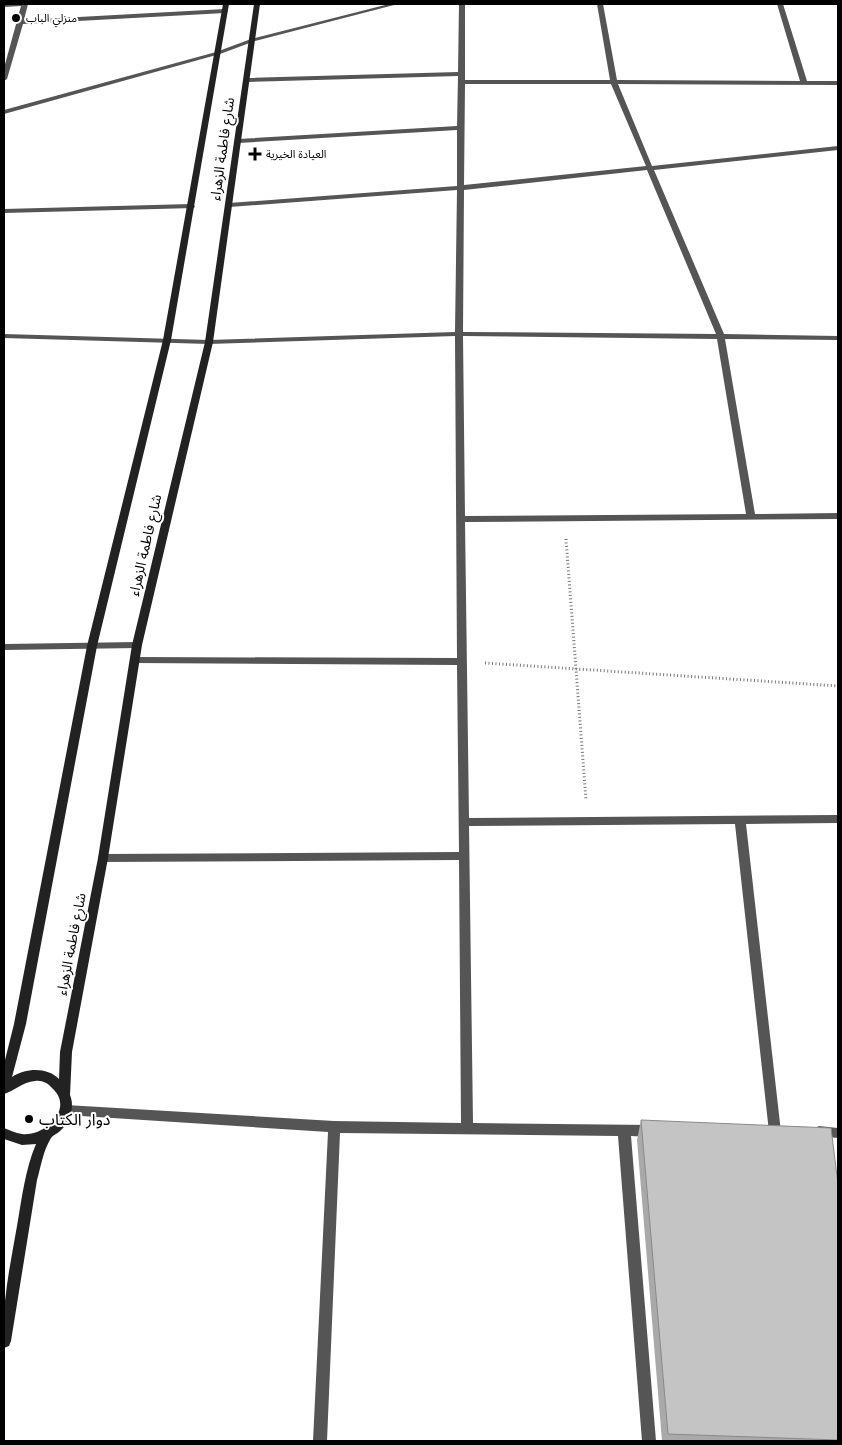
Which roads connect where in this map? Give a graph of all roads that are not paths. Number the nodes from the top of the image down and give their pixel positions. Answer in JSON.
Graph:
{"nodes":[{"id":1,"x":25,"y":4,"type":"edge"},
{"id":2,"x":257,"y":4,"type":"edge"},
{"id":3,"x":394,"y":4,"type":"edge"},
{"id":4,"x":462,"y":4,"type":"edge"},
{"id":5,"x":600,"y":4,"type":"edge"},
{"id":6,"x":780,"y":4,"type":"edge"},
{"id":7,"x":4,"y":5,"type":"edge"},
{"id":8,"x":226,"y":7,"type":"edge"},
{"id":9,"x":20,"y":22,"type":"junction"},
{"id":10,"x":253,"y":40,"type":"junction"},
{"id":11,"x":218,"y":53,"type":"junction"},
{"id":12,"x":461,"y":78,"type":"junction"},
{"id":13,"x":4,"y":79,"type":"edge"},
{"id":14,"x":247,"y":80,"type":"junction"},
{"id":15,"x":614,"y":83,"type":"junction"},
{"id":16,"x":804,"y":83,"type":"junction"},
{"id":17,"x":838,"y":83,"type":"edge"},
{"id":18,"x":4,"y":112,"type":"edge"},
{"id":19,"x":461,"y":128,"type":"junction"},
{"id":20,"x":238,"y":141,"type":"junction"},
{"id":21,"x":838,"y":148,"type":"edge"},
{"id":22,"x":649,"y":168,"type":"junction"},
{"id":23,"x":460,"y":188,"type":"junction"},
{"id":24,"x":229,"y":205,"type":"junction"},
{"id":25,"x":191,"y":206,"type":"junction"},
{"id":26,"x":4,"y":211,"type":"edge"},
{"id":27,"x":459,"y":334,"type":"junction"},
{"id":28,"x":4,"y":336,"type":"edge"},
{"id":29,"x":721,"y":337,"type":"junction"},
{"id":30,"x":838,"y":338,"type":"edge"},
{"id":31,"x":167,"y":340,"type":"junction"},
{"id":32,"x":209,"y":342,"type":"junction"},
{"id":33,"x":838,"y":516,"type":"edge"},
{"id":34,"x":751,"y":517,"type":"junction"},
{"id":35,"x":461,"y":519,"type":"junction"},
{"id":36,"x":137,"y":644,"type":"junction"},
{"id":37,"x":92,"y":646,"type":"junction"},
{"id":38,"x":4,"y":648,"type":"edge"},
{"id":39,"x":135,"y":660,"type":"junction"},
{"id":40,"x":463,"y":662,"type":"junction"},
{"id":41,"x":838,"y":819,"type":"edge"},
{"id":42,"x":740,"y":820,"type":"junction"},
{"id":43,"x":464,"y":822,"type":"junction"},
{"id":44,"x":465,"y":856,"type":"junction"},
{"id":45,"x":103,"y":858,"type":"junction"},
{"id":46,"x":4,"y":1087,"type":"edge"},
{"id":47,"x":65,"y":1093,"type":"junction"},
{"id":48,"x":66,"y":1110,"type":"junction"},
{"id":49,"x":334,"y":1128,"type":"junction"},
{"id":50,"x":467,"y":1129,"type":"junction"},
{"id":51,"x":624,"y":1131,"type":"junction"},
{"id":52,"x":662,"y":1131,"type":"edge"},
{"id":53,"x":775,"y":1132,"type":"edge"},
{"id":54,"x":802,"y":1132,"type":"edge"},
{"id":55,"x":4,"y":1133,"type":"edge"},
{"id":56,"x":838,"y":1133,"type":"edge"},
{"id":57,"x":47,"y":1134,"type":"junction"},
{"id":58,"x":4,"y":1341,"type":"edge"},
{"id":59,"x":320,"y":1441,"type":"edge"},
{"id":60,"x":649,"y":1441,"type":"edge"}],
"edges":[{"from":1,"to":7,"type":"street"},
{"from":1,"to":9,"type":"street"},
{"from":2,"to":10,"type":"main road","name":"شارع فاطمة الزهراء"},
{"from":3,"to":10,"type":"street"},
{"from":4,"to":12,"type":"street"},
{"from":5,"to":15,"type":"street"},
{"from":6,"to":16,"type":"street"},
{"from":8,"to":9,"type":"street"},
{"from":8,"to":11,"type":"main road","name":"شارع فاطمة الزهراء"},
{"from":9,"to":13,"type":"street"},
{"from":10,"to":11,"type":"street"},
{"from":10,"to":14,"type":"main road","name":"شارع فاطمة الزهراء"},
{"from":11,"to":18,"type":"street"},
{"from":11,"to":25,"type":"main road","name":"شارع فاطمة الزهراء"},
{"from":12,"to":14,"type":"street"},
{"from":12,"to":15,"type":"street"},
{"from":12,"to":19,"type":"street"},
{"from":14,"to":20,"type":"main road","name":"شارع فاطمة الزهراء"},
{"from":15,"to":16,"type":"street"},
{"from":15,"to":22,"type":"street"},
{"from":16,"to":17,"type":"street"},
{"from":19,"to":20,"type":"street"},
{"from":19,"to":23,"type":"street"},
{"from":20,"to":24,"type":"main road","name":"شارع فاطمة الزهراء"},
{"from":21,"to":22,"type":"street"},
{"from":22,"to":23,"type":"street"},
{"from":22,"to":29,"type":"street"},
{"from":23,"to":24,"type":"street"},
{"from":23,"to":27,"type":"street"},
{"from":24,"to":32,"type":"main road","name":"شارع فاطمة الزهراء"},
{"from":25,"to":26,"type":"street"},
{"from":25,"to":31,"type":"main road","name":"شارع فاطمة الزهراء"},
{"from":27,"to":29,"type":"street"},
{"from":27,"to":32,"type":"street"},
{"from":27,"to":35,"type":"street"},
{"from":28,"to":31,"type":"street"},
{"from":29,"to":30,"type":"street"},
{"from":29,"to":34,"type":"street"},
{"from":31,"to":32,"type":"street"},
{"from":31,"to":37,"type":"main road","name":"شارع فاطمة الزهراء"},
{"from":32,"to":36,"type":"main road","name":"شارع فاطمة الزهراء"},
{"from":33,"to":34,"type":"street"},
{"from":34,"to":35,"type":"street"},
{"from":35,"to":40,"type":"street"},
{"from":36,"to":37,"type":"street"},
{"from":36,"to":39,"type":"main road","name":"شارع فاطمة الزهراء"},
{"from":37,"to":38,"type":"street"},
{"from":37,"to":46,"type":"main road","name":"شارع فاطمة الزهراء"},
{"from":39,"to":40,"type":"street"},
{"from":39,"to":45,"type":"main road","name":"شارع فاطمة الزهراء"},
{"from":40,"to":43,"type":"street"},
{"from":41,"to":42,"type":"street"},
{"from":42,"to":43,"type":"street"},
{"from":42,"to":53,"type":"street"},
{"from":43,"to":44,"type":"street"},
{"from":44,"to":45,"type":"street"},
{"from":44,"to":50,"type":"street"},
{"from":45,"to":47,"type":"main road","name":"شارع فاطمة الزهراء"},
{"from":46,"to":47,"type":"main road"},
{"from":47,"to":48,"type":"main road"},
{"from":48,"to":49,"type":"street"},
{"from":48,"to":57,"type":"main road"},
{"from":49,"to":50,"type":"street"},
{"from":49,"to":59,"type":"street"},
{"from":50,"to":51,"type":"street"},
{"from":51,"to":52,"type":"street"},
{"from":51,"to":60,"type":"street"},
{"from":54,"to":56,"type":"street"},
{"from":55,"to":57,"type":"main road"},
{"from":57,"to":58,"type":"main road"}]}
